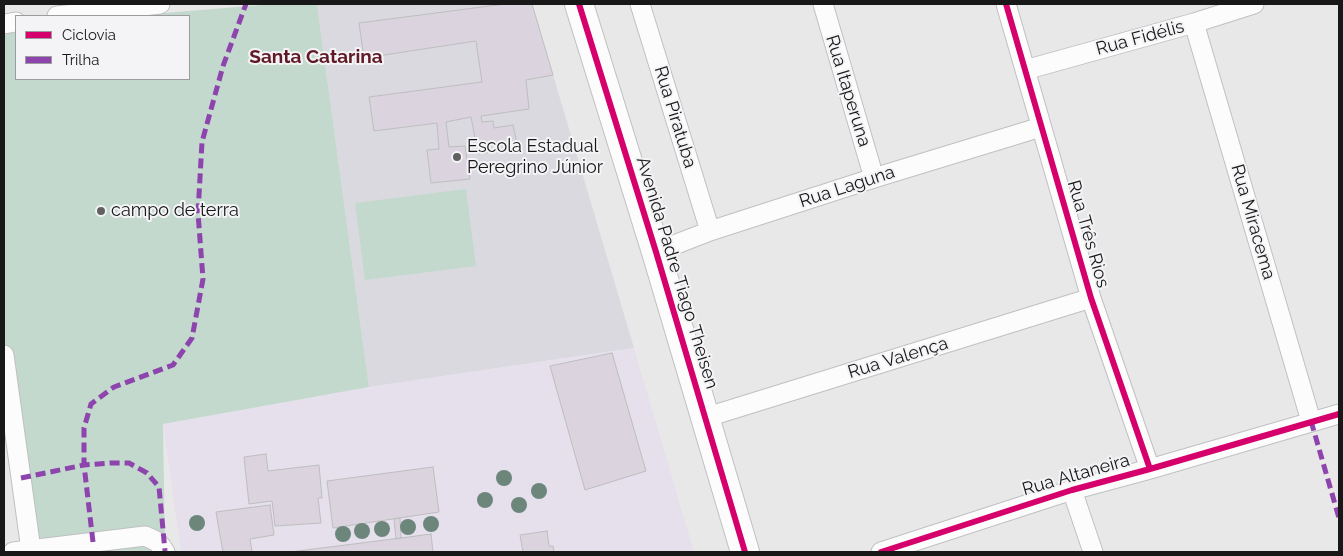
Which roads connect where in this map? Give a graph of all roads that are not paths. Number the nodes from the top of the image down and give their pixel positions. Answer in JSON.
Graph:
{"nodes":[{"id":1,"x":160,"y":4,"type":"edge"},
{"id":2,"x":579,"y":4,"type":"edge"},
{"id":3,"x":640,"y":4,"type":"edge"},
{"id":4,"x":822,"y":4,"type":"edge"},
{"id":5,"x":1006,"y":4,"type":"edge"},
{"id":6,"x":1254,"y":4,"type":"edge"},
{"id":7,"x":78,"y":8,"type":"edge"},
{"id":8,"x":60,"y":15,"type":"edge"},
{"id":9,"x":1194,"y":23,"type":"junction"},
{"id":10,"x":1025,"y":70,"type":"junction"},
{"id":11,"x":1041,"y":127,"type":"junction"},
{"id":12,"x":874,"y":178,"type":"junction"},
{"id":13,"x":710,"y":231,"type":"junction"},
{"id":14,"x":656,"y":252,"type":"junction"},
{"id":15,"x":1091,"y":298,"type":"junction"},
{"id":16,"x":4,"y":355,"type":"edge"},
{"id":17,"x":5,"y":377,"type":"edge"},
{"id":18,"x":1339,"y":414,"type":"edge"},
{"id":19,"x":704,"y":418,"type":"junction"},
{"id":20,"x":1311,"y":421,"type":"junction"},
{"id":21,"x":1150,"y":469,"type":"junction"},
{"id":22,"x":1072,"y":490,"type":"junction"},
{"id":23,"x":22,"y":551,"type":"edge"},
{"id":24,"x":165,"y":552,"type":"edge"},
{"id":25,"x":745,"y":552,"type":"edge"},
{"id":26,"x":881,"y":552,"type":"edge"},
{"id":27,"x":1093,"y":552,"type":"edge"}],
"edges":[{"from":1,"to":7,"type":"street"},
{"from":2,"to":14,"type":"street","name":"Avenida Padre Tiago Theisen"},
{"from":3,"to":13,"type":"street","name":"Rua Piratuba"},
{"from":4,"to":12,"type":"street","name":"Rua Itaperuna"},
{"from":5,"to":10,"type":"street","name":"Rua Três Rios"},
{"from":6,"to":9,"type":"street","name":"Rua Fidélis"},
{"from":7,"to":8,"type":"street"},
{"from":9,"to":10,"type":"street","name":"Rua Fidélis"},
{"from":9,"to":20,"type":"street","name":"Rua Miracema"},
{"from":10,"to":11,"type":"street","name":"Rua Três Rios"},
{"from":11,"to":12,"type":"street","name":"Rua Laguna"},
{"from":11,"to":15,"type":"street","name":"Rua Três Rios"},
{"from":12,"to":13,"type":"street","name":"Rua Laguna"},
{"from":13,"to":14,"type":"street","name":"Rua Laguna"},
{"from":14,"to":19,"type":"street","name":"Avenida Padre Tiago Theisen"},
{"from":15,"to":19,"type":"street","name":"Rua Valença"},
{"from":15,"to":21,"type":"street","name":"Rua Três Rios"},
{"from":16,"to":17,"type":"street"},
{"from":17,"to":23,"type":"street"},
{"from":18,"to":20,"type":"street","name":"Rua Altaneira"},
{"from":19,"to":25,"type":"street","name":"Avenida Padre Tiago Theisen"},
{"from":20,"to":21,"type":"street","name":"Rua Altaneira"},
{"from":21,"to":22,"type":"street","name":"Rua Altaneira"},
{"from":22,"to":26,"type":"street","name":"Rua Altaneira"},
{"from":22,"to":27,"type":"street"},
{"from":23,"to":24,"type":"street"}]}
